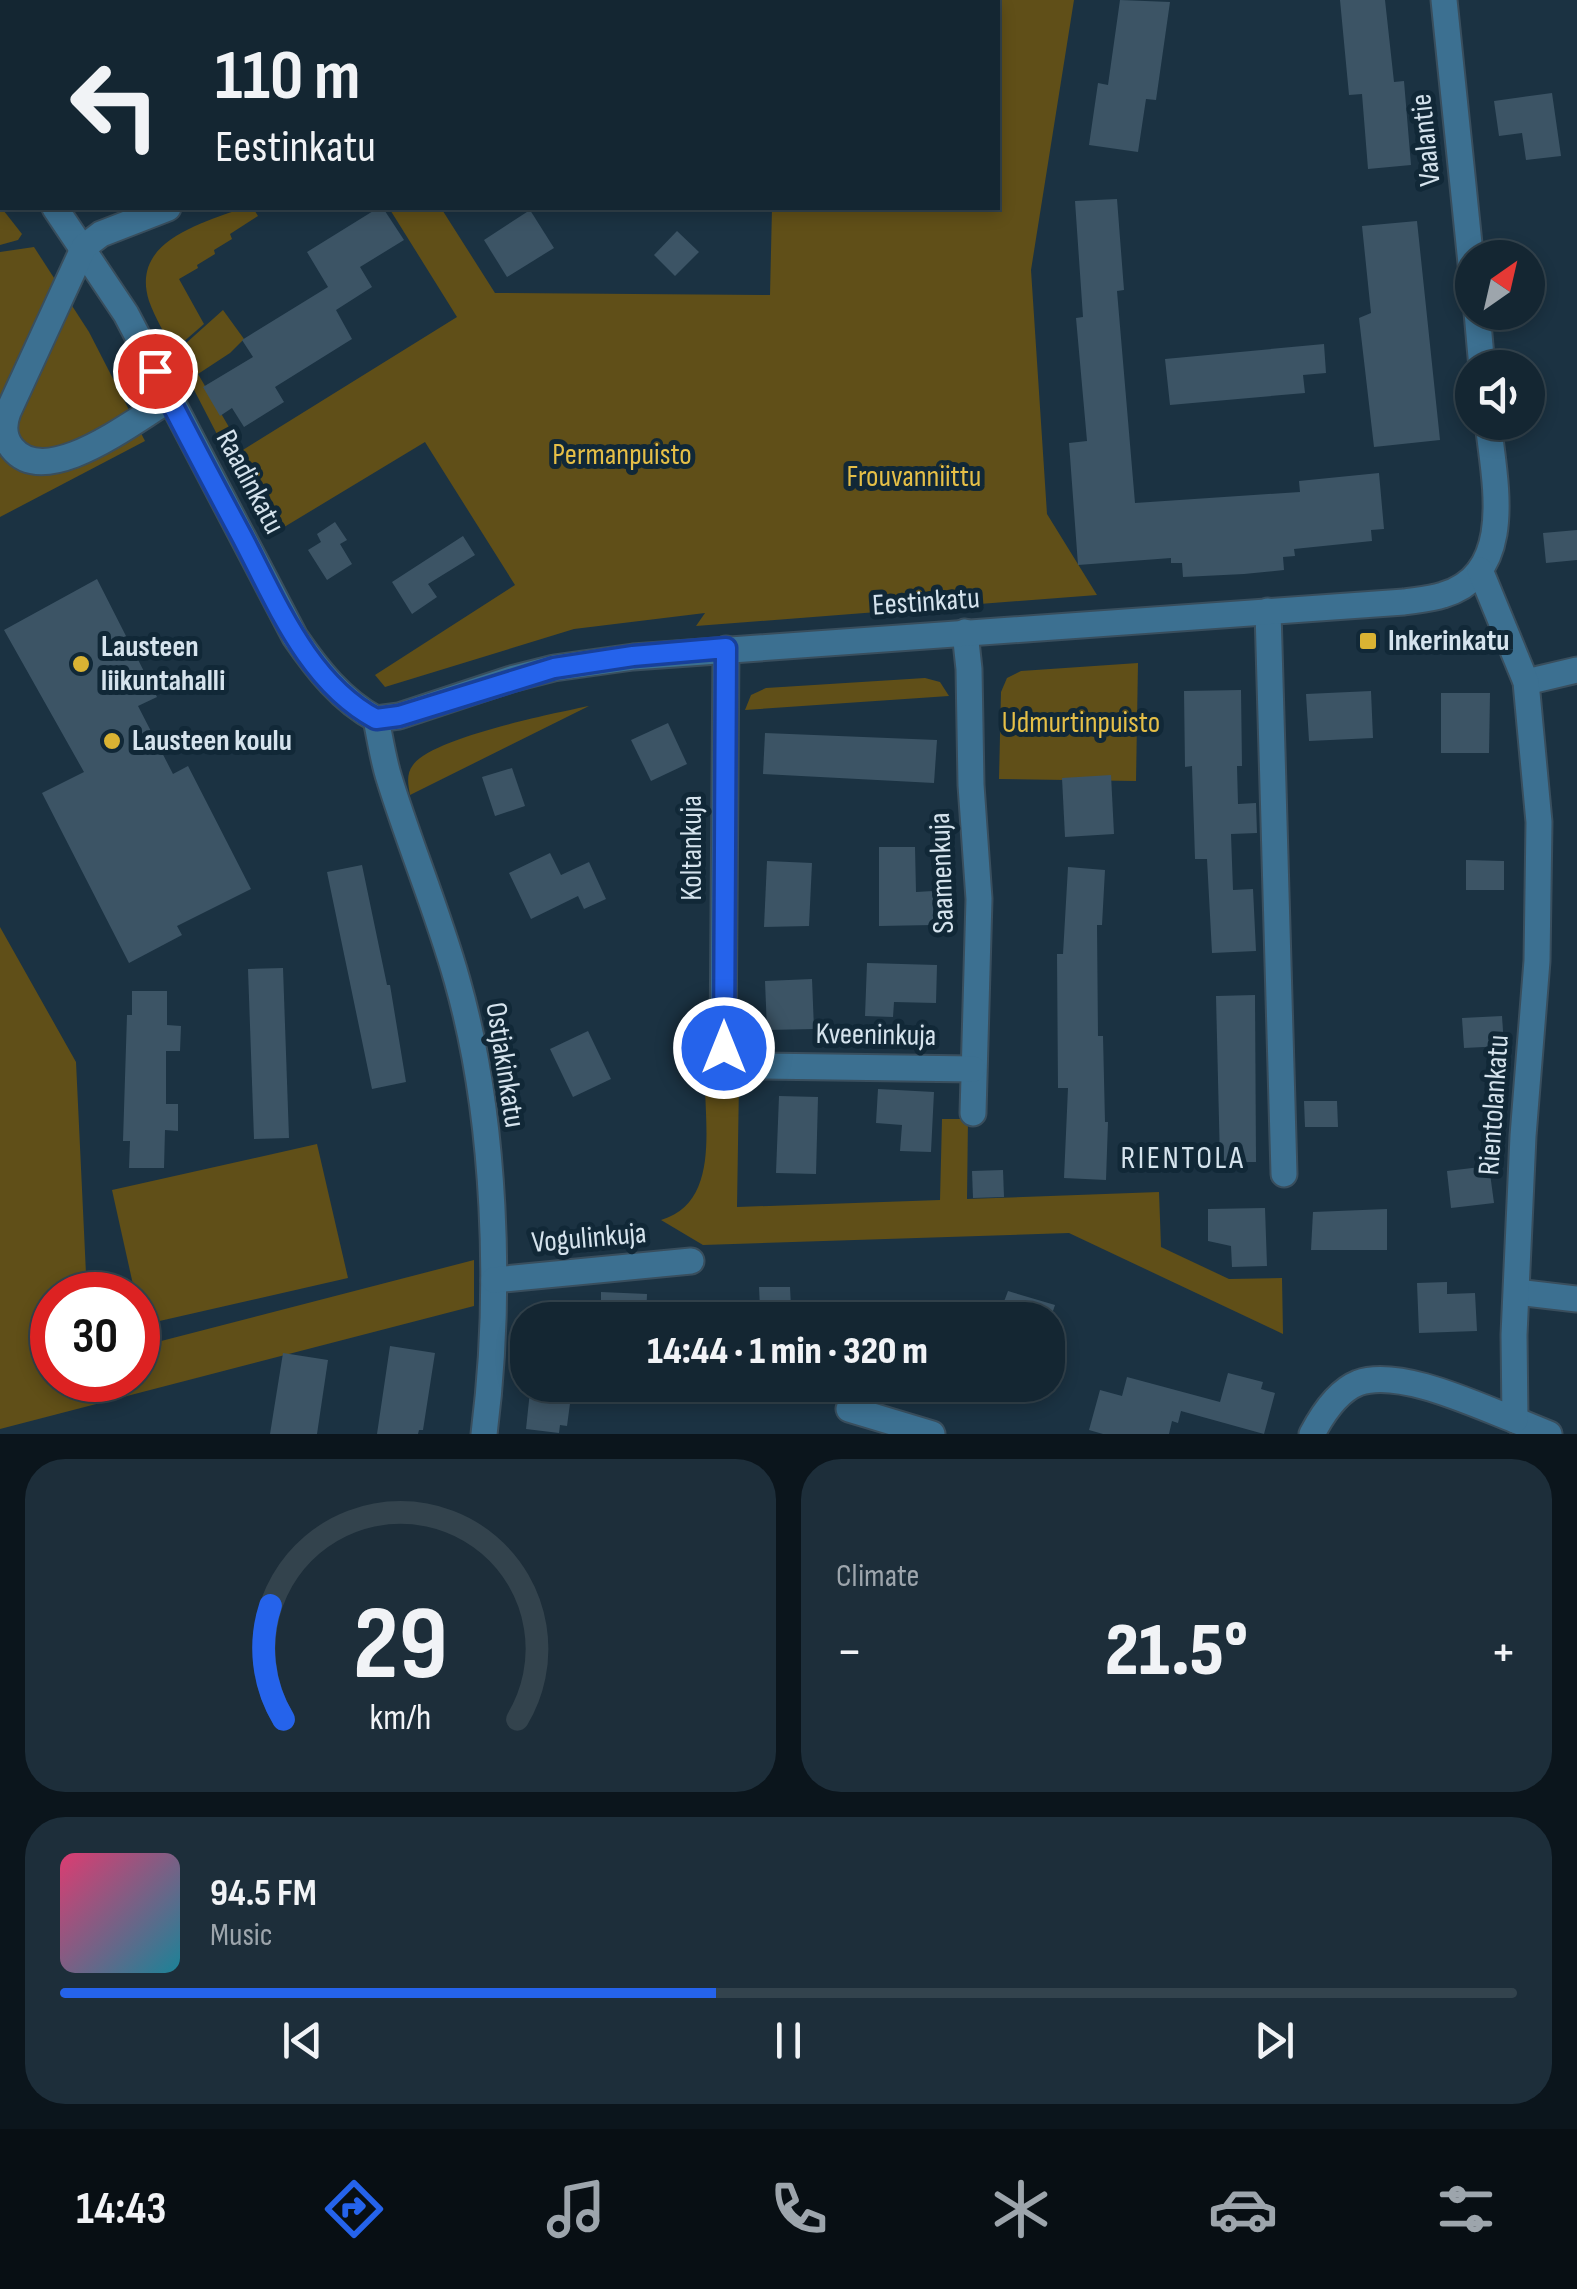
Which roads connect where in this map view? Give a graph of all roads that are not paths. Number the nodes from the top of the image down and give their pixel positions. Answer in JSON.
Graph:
{"nodes":[{"id":1,"x":1444,"y":0,"type":"edge"},
{"id":2,"x":56,"y":210,"type":"edge"},
{"id":3,"x":163,"y":210,"type":"edge"},
{"id":4,"x":1469,"y":240,"type":"edge"},
{"id":5,"x":84,"y":247,"type":"junction"},
{"id":6,"x":169,"y":400,"type":"junction"},
{"id":7,"x":1490,"y":440,"type":"edge"},
{"id":8,"x":1480,"y":570,"type":"junction"},
{"id":9,"x":1268,"y":611,"type":"junction"},
{"id":10,"x":965,"y":632,"type":"junction"},
{"id":11,"x":726,"y":648,"type":"junction"},
{"id":12,"x":1577,"y":670,"type":"edge"},
{"id":13,"x":1526,"y":682,"type":"junction"},
{"id":14,"x":376,"y":719,"type":"junction"},
{"id":15,"x":724,"y":1048,"type":"joint"},
{"id":16,"x":973,"y":1069,"type":"junction"},
{"id":17,"x":973,"y":1113,"type":"dead end"},
{"id":18,"x":1284,"y":1174,"type":"dead end"},
{"id":19,"x":690,"y":1261,"type":"dead end"},
{"id":20,"x":494,"y":1280,"type":"junction"},
{"id":21,"x":1517,"y":1292,"type":"junction"},
{"id":22,"x":1577,"y":1299,"type":"edge"},
{"id":23,"x":849,"y":1409,"type":"dead end"},
{"id":24,"x":1515,"y":1420,"type":"junction"},
{"id":25,"x":484,"y":1434,"type":"edge"},
{"id":26,"x":932,"y":1434,"type":"edge"},
{"id":27,"x":1312,"y":1434,"type":"edge"},
{"id":28,"x":1549,"y":1434,"type":"edge"}],
"edges":[{"from":1,"to":4,"type":"street","name":"Vaalantie"},
{"from":2,"to":5,"type":"street","name":"Raadinkatu"},
{"from":3,"to":5,"type":"street"},
{"from":5,"to":6,"type":"street","name":"Raadinkatu"},
{"from":5,"to":6,"type":"street"},
{"from":6,"to":14,"type":"street","name":"Raadinkatu"},
{"from":7,"to":8,"type":"street"},
{"from":8,"to":9,"type":"street","name":"Eestinkatu"},
{"from":8,"to":13,"type":"street","name":"Rientolankatu"},
{"from":9,"to":10,"type":"street","name":"Eestinkatu"},
{"from":9,"to":18,"type":"street"},
{"from":10,"to":11,"type":"street","name":"Eestinkatu"},
{"from":10,"to":16,"type":"street","name":"Saamenkuja"},
{"from":11,"to":14,"type":"street","name":"Eestinkatu"},
{"from":11,"to":15,"type":"street","name":"Koltankuja"},
{"from":12,"to":13,"type":"street"},
{"from":13,"to":21,"type":"street","name":"Rientolankatu"},
{"from":14,"to":20,"type":"street","name":"Ostjakinkatu"},
{"from":15,"to":16,"type":"street","name":"Kveeninkuja"},
{"from":16,"to":17,"type":"street","name":"Saamenkuja"},
{"from":19,"to":20,"type":"street","name":"Vogulinkuja"},
{"from":20,"to":25,"type":"street","name":"Ostjakinkatu"},
{"from":21,"to":22,"type":"street"},
{"from":21,"to":24,"type":"street","name":"Rientolankatu"},
{"from":23,"to":26,"type":"street"},
{"from":24,"to":27,"type":"street"},
{"from":24,"to":28,"type":"street"}]}
